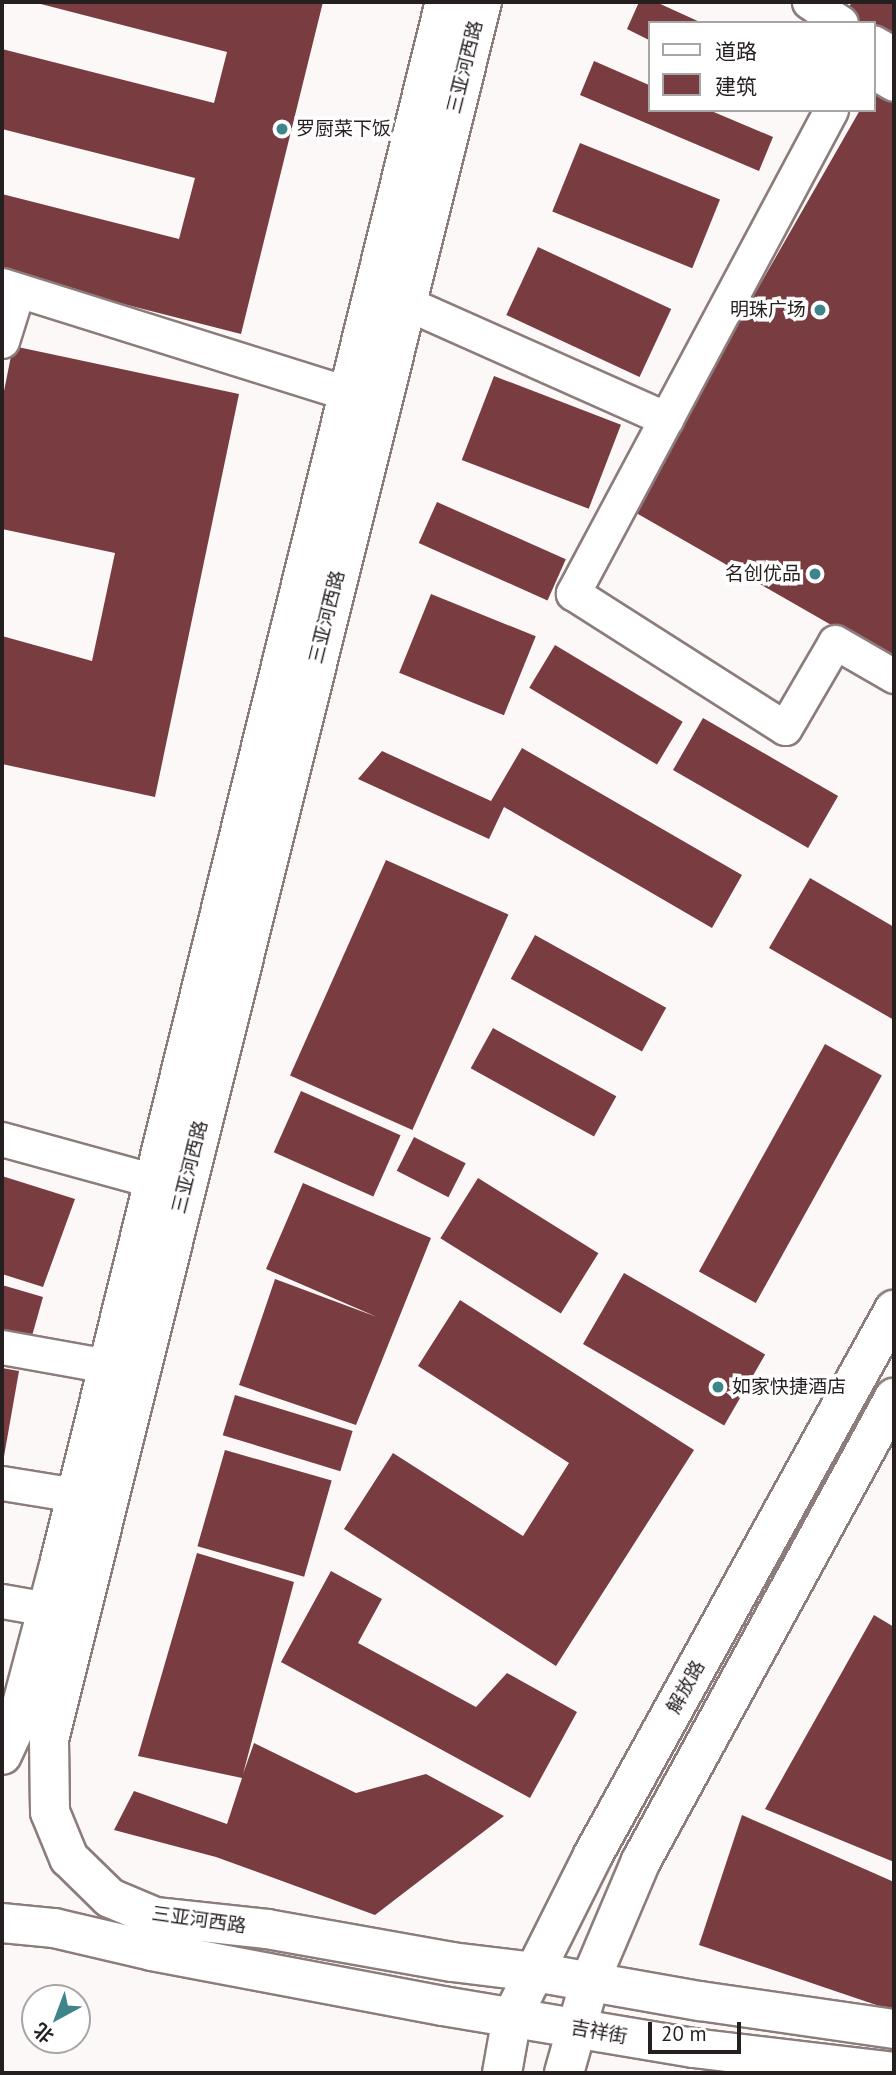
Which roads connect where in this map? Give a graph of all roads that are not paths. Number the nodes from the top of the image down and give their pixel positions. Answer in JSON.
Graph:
{"nodes":[{"id":1,"x":445,"y":2,"type":"edge"},
{"id":2,"x":482,"y":2,"type":"edge"},
{"id":3,"x":875,"y":44,"type":"edge"},
{"id":4,"x":894,"y":54,"type":"edge"},
{"id":5,"x":875,"y":73,"type":"edge"},
{"id":6,"x":894,"y":84,"type":"edge"},
{"id":7,"x":830,"y":112,"type":"edge"},
{"id":8,"x":10,"y":288,"type":"edge"},
{"id":9,"x":406,"y":303,"type":"junction"},
{"id":10,"x":2,"y":341,"type":"edge"},
{"id":11,"x":346,"y":393,"type":"junction"},
{"id":12,"x":666,"y":419,"type":"junction"},
{"id":13,"x":894,"y":676,"type":"edge"},
{"id":14,"x":2,"y":1139,"type":"edge"},
{"id":15,"x":154,"y":1181,"type":"junction"},
{"id":16,"x":894,"y":1310,"type":"edge"},
{"id":17,"x":2,"y":1347,"type":"edge"},
{"id":18,"x":108,"y":1366,"type":"junction"},
{"id":19,"x":894,"y":1398,"type":"edge"},
{"id":20,"x":2,"y":1483,"type":"edge"},
{"id":21,"x":76,"y":1495,"type":"junction"},
{"id":22,"x":2,"y":1601,"type":"edge"},
{"id":23,"x":47,"y":1609,"type":"junction"},
{"id":24,"x":7,"y":1733,"type":"edge"},
{"id":25,"x":2,"y":1923,"type":"edge"},
{"id":26,"x":535,"y":1972,"type":"junction"},
{"id":27,"x":590,"y":1981,"type":"junction"},
{"id":28,"x":512,"y":2017,"type":"junction"},
{"id":29,"x":576,"y":2028,"type":"junction"},
{"id":30,"x":894,"y":2029,"type":"edge"},
{"id":31,"x":894,"y":2072,"type":"edge"},
{"id":32,"x":502,"y":2073,"type":"edge"},
{"id":33,"x":564,"y":2073,"type":"edge"}],
"edges":[{"from":1,"to":11,"type":"main road","name":"三亚河西路"},
{"from":2,"to":9,"type":"main road","name":"三亚河西路"},
{"from":3,"to":4,"type":"street"},
{"from":5,"to":6,"type":"street"},
{"from":7,"to":12,"type":"street"},
{"from":8,"to":10,"type":"street"},
{"from":8,"to":11,"type":"street"},
{"from":9,"to":12,"type":"street"},
{"from":9,"to":26,"type":"main road","name":"三亚河西路"},
{"from":11,"to":15,"type":"main road","name":"三亚河西路"},
{"from":12,"to":13,"type":"street"},
{"from":14,"to":15,"type":"street"},
{"from":15,"to":18,"type":"main road","name":"三亚河西路"},
{"from":16,"to":26,"type":"main road","name":"解放路"},
{"from":17,"to":18,"type":"street"},
{"from":18,"to":21,"type":"main road","name":"三亚河西路"},
{"from":19,"to":27,"type":"main road"},
{"from":20,"to":21,"type":"street"},
{"from":21,"to":23,"type":"main road","name":"三亚河西路"},
{"from":22,"to":23,"type":"street"},
{"from":23,"to":24,"type":"main road","name":"三亚河西路"},
{"from":25,"to":28,"type":"main road","name":"三亚河西路"},
{"from":26,"to":27,"type":"main road"},
{"from":26,"to":28,"type":"main road","name":"解放路"},
{"from":27,"to":29,"type":"main road"},
{"from":27,"to":30,"type":"main road"},
{"from":28,"to":29,"type":"main road","name":"吉祥街"},
{"from":28,"to":32,"type":"main road","name":"解放路"},
{"from":29,"to":31,"type":"main road","name":"吉祥街"},
{"from":29,"to":33,"type":"main road"}]}
